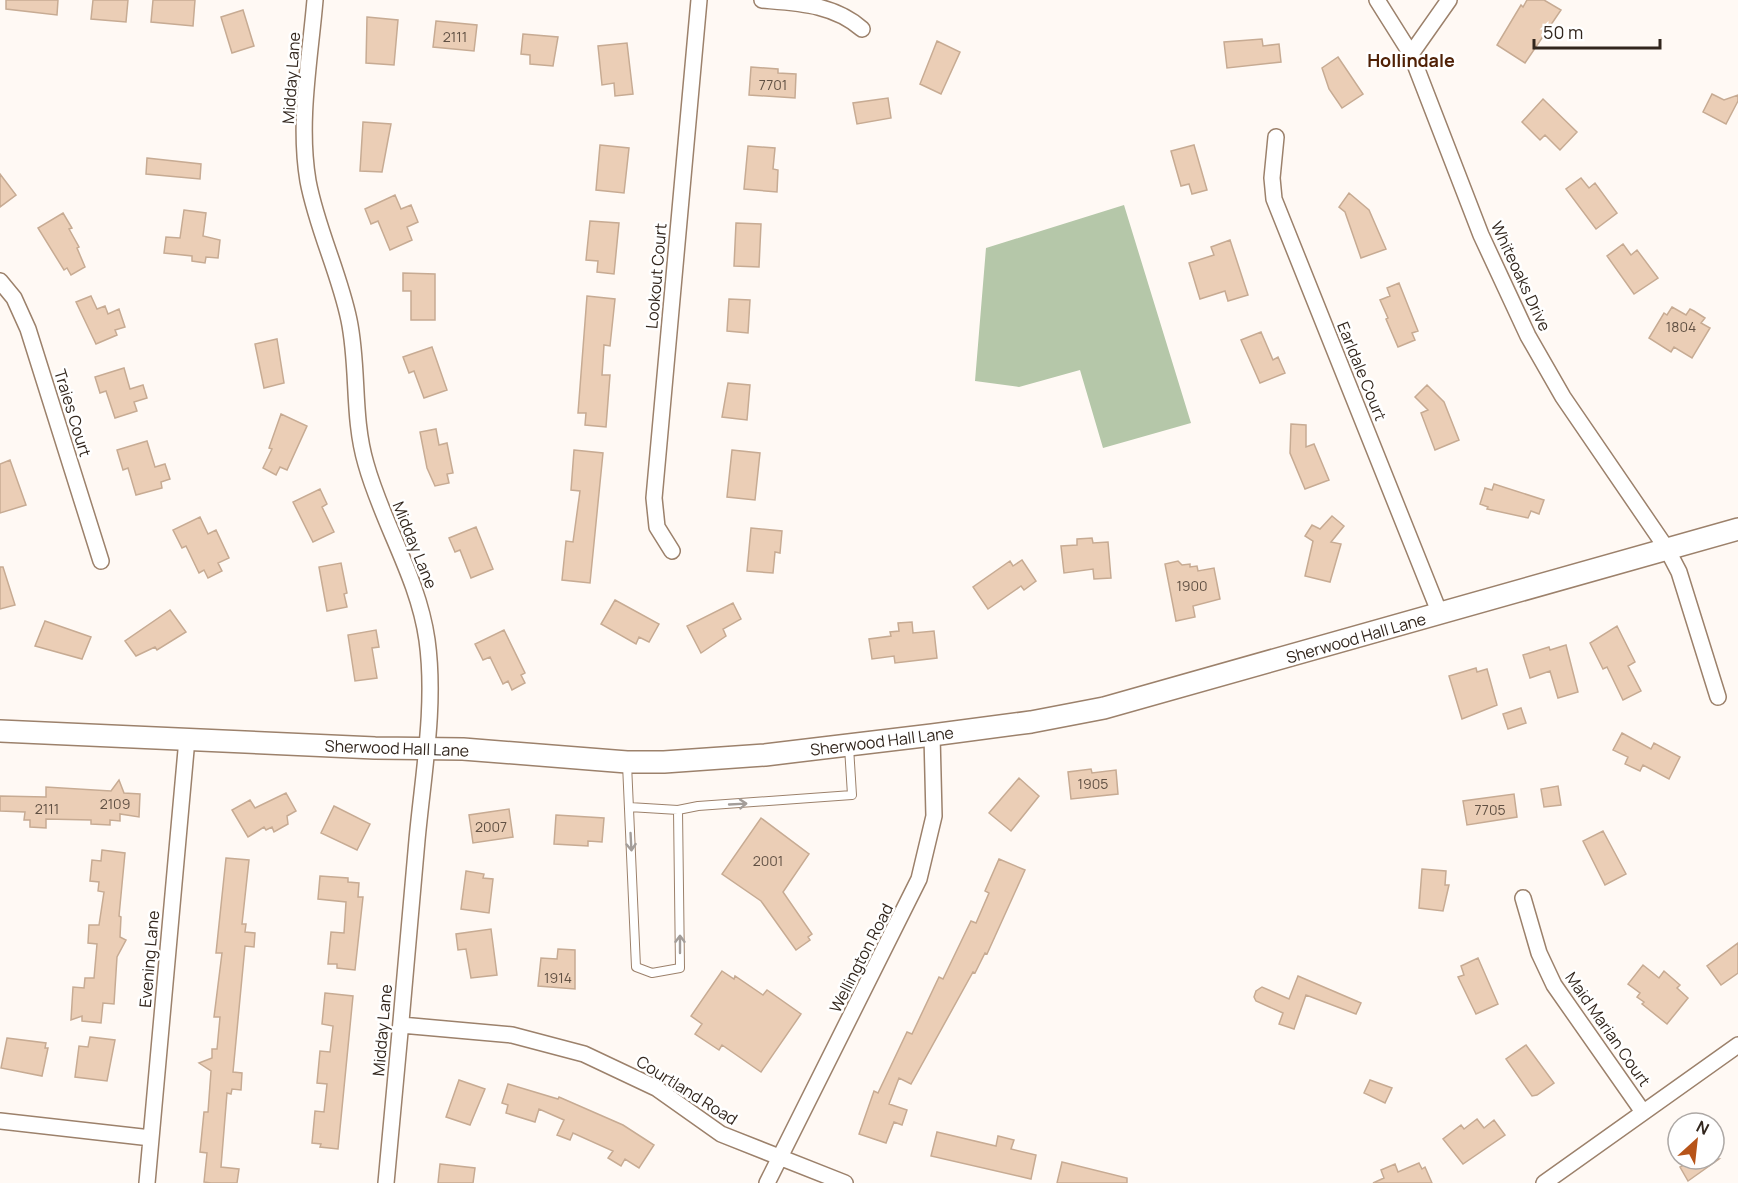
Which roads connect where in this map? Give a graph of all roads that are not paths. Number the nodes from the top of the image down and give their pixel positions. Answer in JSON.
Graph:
{"nodes":[{"id":1,"x":315,"y":0,"type":"edge"},
{"id":2,"x":699,"y":0,"type":"edge"},
{"id":3,"x":762,"y":0,"type":"edge"},
{"id":4,"x":1377,"y":0,"type":"edge"},
{"id":5,"x":1449,"y":0,"type":"edge"},
{"id":6,"x":862,"y":30,"type":"dead end"},
{"id":7,"x":1411,"y":54,"type":"junction"},
{"id":8,"x":1276,"y":137,"type":"dead end"},
{"id":9,"x":0,"y":280,"type":"edge"},
{"id":10,"x":1738,"y":529,"type":"edge"},
{"id":11,"x":1667,"y":549,"type":"junction"},
{"id":12,"x":672,"y":550,"type":"dead end"},
{"id":13,"x":101,"y":561,"type":"dead end"},
{"id":14,"x":1440,"y":614,"type":"junction"},
{"id":15,"x":1718,"y":697,"type":"dead end"},
{"id":16,"x":0,"y":731,"type":"edge"},
{"id":17,"x":932,"y":735,"type":"junction"},
{"id":18,"x":187,"y":739,"type":"junction"},
{"id":19,"x":849,"y":745,"type":"junction"},
{"id":20,"x":425,"y":749,"type":"junction"},
{"id":21,"x":627,"y":762,"type":"junction"},
{"id":22,"x":629,"y":807,"type":"junction"},
{"id":23,"x":678,"y":810,"type":"junction"},
{"id":24,"x":1523,"y":898,"type":"dead end"},
{"id":25,"x":401,"y":1025,"type":"junction"},
{"id":26,"x":1738,"y":1045,"type":"edge"},
{"id":27,"x":1643,"y":1112,"type":"junction"},
{"id":28,"x":0,"y":1121,"type":"edge"},
{"id":29,"x":151,"y":1138,"type":"junction"},
{"id":30,"x":778,"y":1157,"type":"junction"},
{"id":31,"x":147,"y":1183,"type":"edge"},
{"id":32,"x":386,"y":1183,"type":"edge"},
{"id":33,"x":767,"y":1183,"type":"edge"},
{"id":34,"x":845,"y":1183,"type":"edge"},
{"id":35,"x":1544,"y":1183,"type":"edge"}],
"edges":[{"from":1,"to":20,"type":"street","name":"Midday Lane"},
{"from":2,"to":12,"type":"street","name":"Lookout Court"},
{"from":3,"to":6,"type":"street"},
{"from":4,"to":7,"type":"street","name":"Whiteoaks Drive"},
{"from":5,"to":7,"type":"street"},
{"from":7,"to":11,"type":"street","name":"Whiteoaks Drive"},
{"from":8,"to":14,"type":"street","name":"Earldale Court"},
{"from":9,"to":13,"type":"street","name":"Traies Court"},
{"from":10,"to":11,"type":"main road","name":"Sherwood Hall Lane"},
{"from":11,"to":14,"type":"main road","name":"Sherwood Hall Lane"},
{"from":11,"to":15,"type":"street","name":"Whiteoaks Drive"},
{"from":14,"to":17,"type":"main road","name":"Sherwood Hall Lane"},
{"from":16,"to":18,"type":"main road","name":"Sherwood Hall Lane"},
{"from":17,"to":19,"type":"main road","name":"Sherwood Hall Lane"},
{"from":17,"to":30,"type":"street","name":"Wellington Road"},
{"from":18,"to":20,"type":"main road","name":"Sherwood Hall Lane"},
{"from":18,"to":29,"type":"street","name":"Evening Lane"},
{"from":19,"to":21,"type":"main road","name":"Sherwood Hall Lane"},
{"from":23,"to":19,"type":"lane","one_way":true},
{"from":20,"to":21,"type":"main road","name":"Sherwood Hall Lane"},
{"from":20,"to":25,"type":"street","name":"Midday Lane"},
{"from":21,"to":22,"type":"lane"},
{"from":22,"to":23,"type":"lane"},
{"from":22,"to":23,"type":"lane","one_way":true},
{"from":24,"to":27,"type":"street","name":"Maid Marian Court"},
{"from":25,"to":30,"type":"street","name":"Courtland Road"},
{"from":25,"to":32,"type":"street","name":"Midday Lane"},
{"from":26,"to":27,"type":"street"},
{"from":27,"to":35,"type":"street"},
{"from":28,"to":29,"type":"street"},
{"from":29,"to":31,"type":"street","name":"Evening Lane"},
{"from":30,"to":33,"type":"street","name":"Wellington Road"},
{"from":30,"to":34,"type":"street","name":"Courtland Road"}]}
